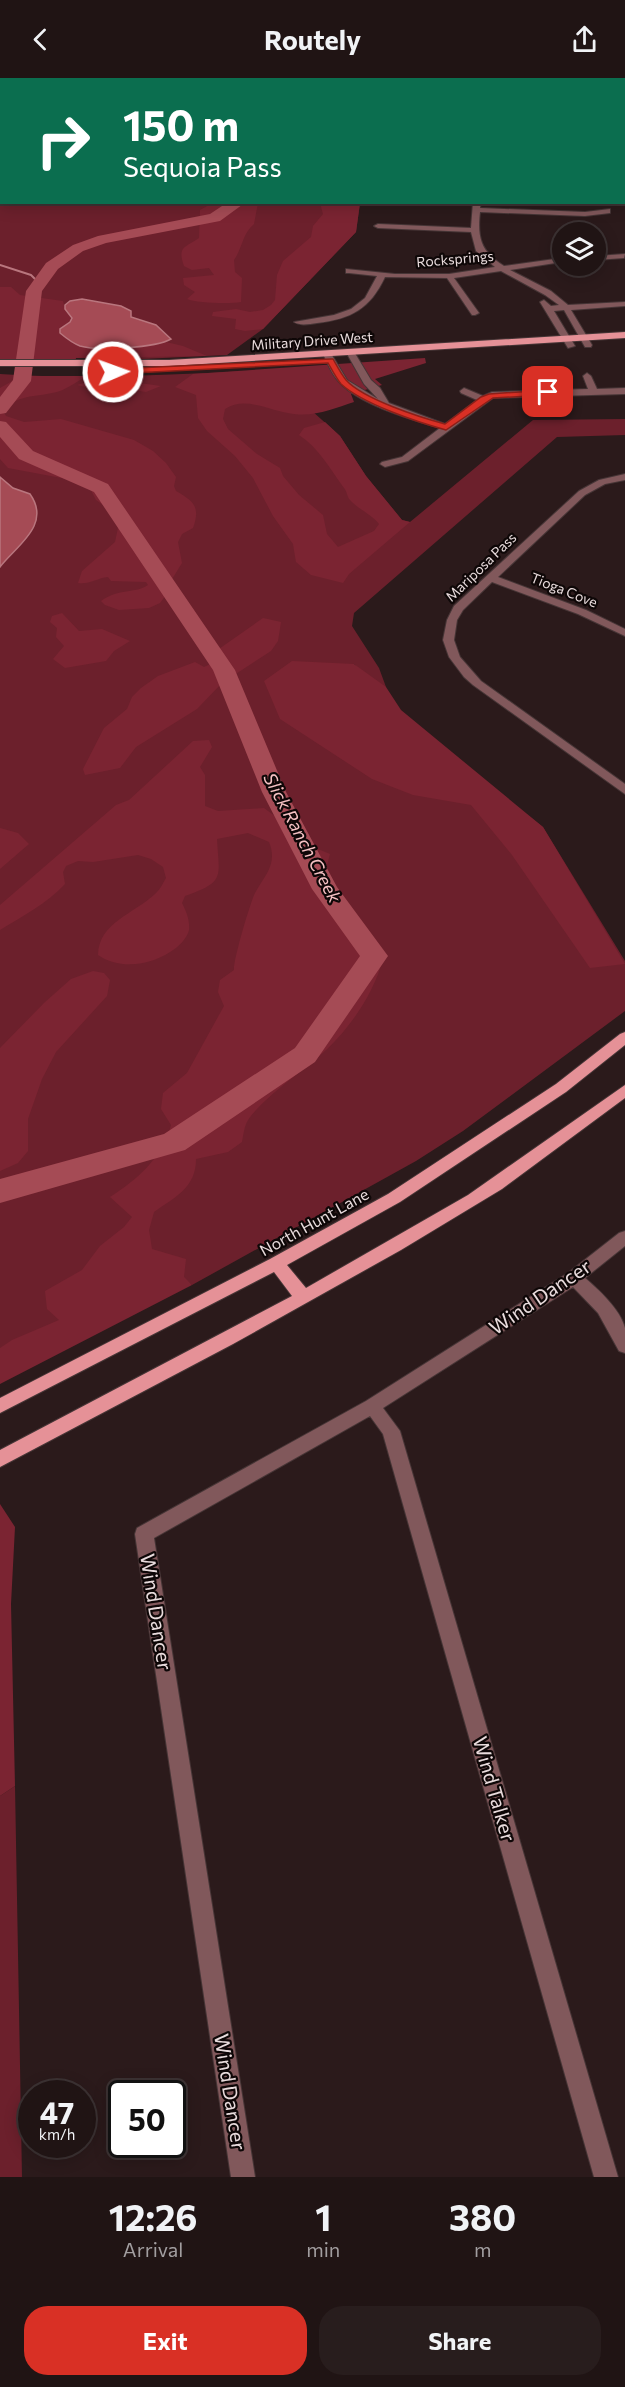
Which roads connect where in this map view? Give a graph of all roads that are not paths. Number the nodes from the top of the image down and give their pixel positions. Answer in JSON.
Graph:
{"nodes":[{"id":1,"x":477,"y":206,"type":"edge"},
{"id":2,"x":607,"y":212,"type":"dead end"},
{"id":3,"x":378,"y":226,"type":"dead end"},
{"id":4,"x":475,"y":230,"type":"junction"},
{"id":5,"x":624,"y":256,"type":"edge"},
{"id":6,"x":606,"y":257,"type":"edge"},
{"id":7,"x":552,"y":261,"type":"edge"},
{"id":8,"x":504,"y":268,"type":"junction"},
{"id":9,"x":349,"y":271,"type":"dead end"},
{"id":10,"x":382,"y":275,"type":"junction"},
{"id":11,"x":449,"y":276,"type":"junction"},
{"id":12,"x":536,"y":286,"type":"junction"},
{"id":13,"x":625,"y":304,"type":"edge"},
{"id":14,"x":565,"y":308,"type":"junction"},
{"id":15,"x":547,"y":309,"type":"junction"},
{"id":16,"x":475,"y":313,"type":"dead end"},
{"id":17,"x":298,"y":322,"type":"dead end"},
{"id":18,"x":577,"y":326,"type":"junction"},
{"id":19,"x":558,"y":327,"type":"junction"},
{"id":20,"x":625,"y":335,"type":"edge"},
{"id":21,"x":586,"y":341,"type":"junction"},
{"id":22,"x":569,"y":342,"type":"junction"},
{"id":23,"x":625,"y":342,"type":"edge"},
{"id":24,"x":352,"y":356,"type":"junction"},
{"id":25,"x":329,"y":357,"type":"junction"},
{"id":26,"x":0,"y":363,"type":"edge"},
{"id":27,"x":81,"y":368,"type":"junction"},
{"id":28,"x":0,"y":370,"type":"edge"},
{"id":29,"x":587,"y":376,"type":"dead end"},
{"id":30,"x":367,"y":382,"type":"junction"},
{"id":31,"x":348,"y":386,"type":"junction"},
{"id":32,"x":464,"y":391,"type":"dead end"},
{"id":33,"x":593,"y":391,"type":"junction"},
{"id":34,"x":625,"y":391,"type":"edge"},
{"id":35,"x":483,"y":399,"type":"junction"},
{"id":36,"x":387,"y":404,"type":"junction"},
{"id":37,"x":446,"y":427,"type":"junction"},
{"id":38,"x":385,"y":464,"type":"dead end"},
{"id":39,"x":625,"y":477,"type":"edge"},
{"id":40,"x":492,"y":578,"type":"junction"},
{"id":41,"x":625,"y":633,"type":"edge"},
{"id":42,"x":625,"y":790,"type":"edge"},
{"id":43,"x":625,"y":1037,"type":"edge"},
{"id":44,"x":625,"y":1090,"type":"edge"},
{"id":45,"x":625,"y":1237,"type":"edge"},
{"id":46,"x":276,"y":1263,"type":"junction"},
{"id":47,"x":574,"y":1278,"type":"junction"},
{"id":48,"x":303,"y":1297,"type":"junction"},
{"id":49,"x":625,"y":1346,"type":"edge"},
{"id":50,"x":0,"y":1406,"type":"edge"},
{"id":51,"x":372,"y":1406,"type":"junction"},
{"id":52,"x":0,"y":1459,"type":"edge"},
{"id":53,"x":243,"y":2177,"type":"edge"},
{"id":54,"x":606,"y":2177,"type":"edge"}],
"edges":[{"from":1,"to":2,"type":"street"},
{"from":1,"to":4,"type":"street"},
{"from":3,"to":4,"type":"street"},
{"from":4,"to":8,"type":"street"},
{"from":5,"to":6,"type":"street"},
{"from":7,"to":8,"type":"street","name":"Rocksprings"},
{"from":8,"to":11,"type":"street","name":"Rocksprings"},
{"from":8,"to":12,"type":"street"},
{"from":9,"to":10,"type":"street","name":"Rocksprings"},
{"from":10,"to":11,"type":"street","name":"Rocksprings"},
{"from":10,"to":17,"type":"street"},
{"from":11,"to":16,"type":"street"},
{"from":12,"to":14,"type":"street"},
{"from":12,"to":15,"type":"street"},
{"from":13,"to":14,"type":"street"},
{"from":14,"to":15,"type":"street"},
{"from":14,"to":18,"type":"street"},
{"from":15,"to":19,"type":"street"},
{"from":18,"to":19,"type":"street"},
{"from":18,"to":21,"type":"street"},
{"from":19,"to":22,"type":"street"},
{"from":20,"to":21,"type":"main road","name":"Military Drive West"},
{"from":21,"to":22,"type":"main road","name":"Military Drive West"},
{"from":21,"to":23,"type":"main road","name":"Military Drive West"},
{"from":22,"to":24,"type":"main road","name":"Military Drive West"},
{"from":24,"to":25,"type":"main road","name":"Military Drive West"},
{"from":24,"to":30,"type":"street"},
{"from":25,"to":27,"type":"main road","name":"Military Drive West"},
{"from":25,"to":31,"type":"street"},
{"from":26,"to":27,"type":"main road","name":"Military Drive West"},
{"from":27,"to":28,"type":"main road","name":"Military Drive West"},
{"from":29,"to":33,"type":"street"},
{"from":30,"to":31,"type":"street"},
{"from":30,"to":36,"type":"street"},
{"from":31,"to":36,"type":"street"},
{"from":32,"to":35,"type":"street"},
{"from":33,"to":34,"type":"street"},
{"from":33,"to":35,"type":"street"},
{"from":35,"to":37,"type":"street"},
{"from":36,"to":37,"type":"street"},
{"from":37,"to":38,"type":"street"},
{"from":39,"to":40,"type":"street","name":"Mariposa Pass"},
{"from":40,"to":41,"type":"street","name":"Tioga Cove"},
{"from":40,"to":42,"type":"street","name":"Mariposa Pass"},
{"from":43,"to":46,"type":"main road","name":"North Hunt Lane"},
{"from":44,"to":48,"type":"main road"},
{"from":45,"to":47,"type":"street","name":"Wind Dancer"},
{"from":46,"to":48,"type":"main road"},
{"from":46,"to":50,"type":"main road","name":"North Hunt Lane"},
{"from":47,"to":49,"type":"street"},
{"from":47,"to":51,"type":"street","name":"Wind Dancer"},
{"from":48,"to":52,"type":"main road"},
{"from":51,"to":53,"type":"street","name":"Wind Dancer"},
{"from":51,"to":54,"type":"street","name":"Wind Talker"}]}
